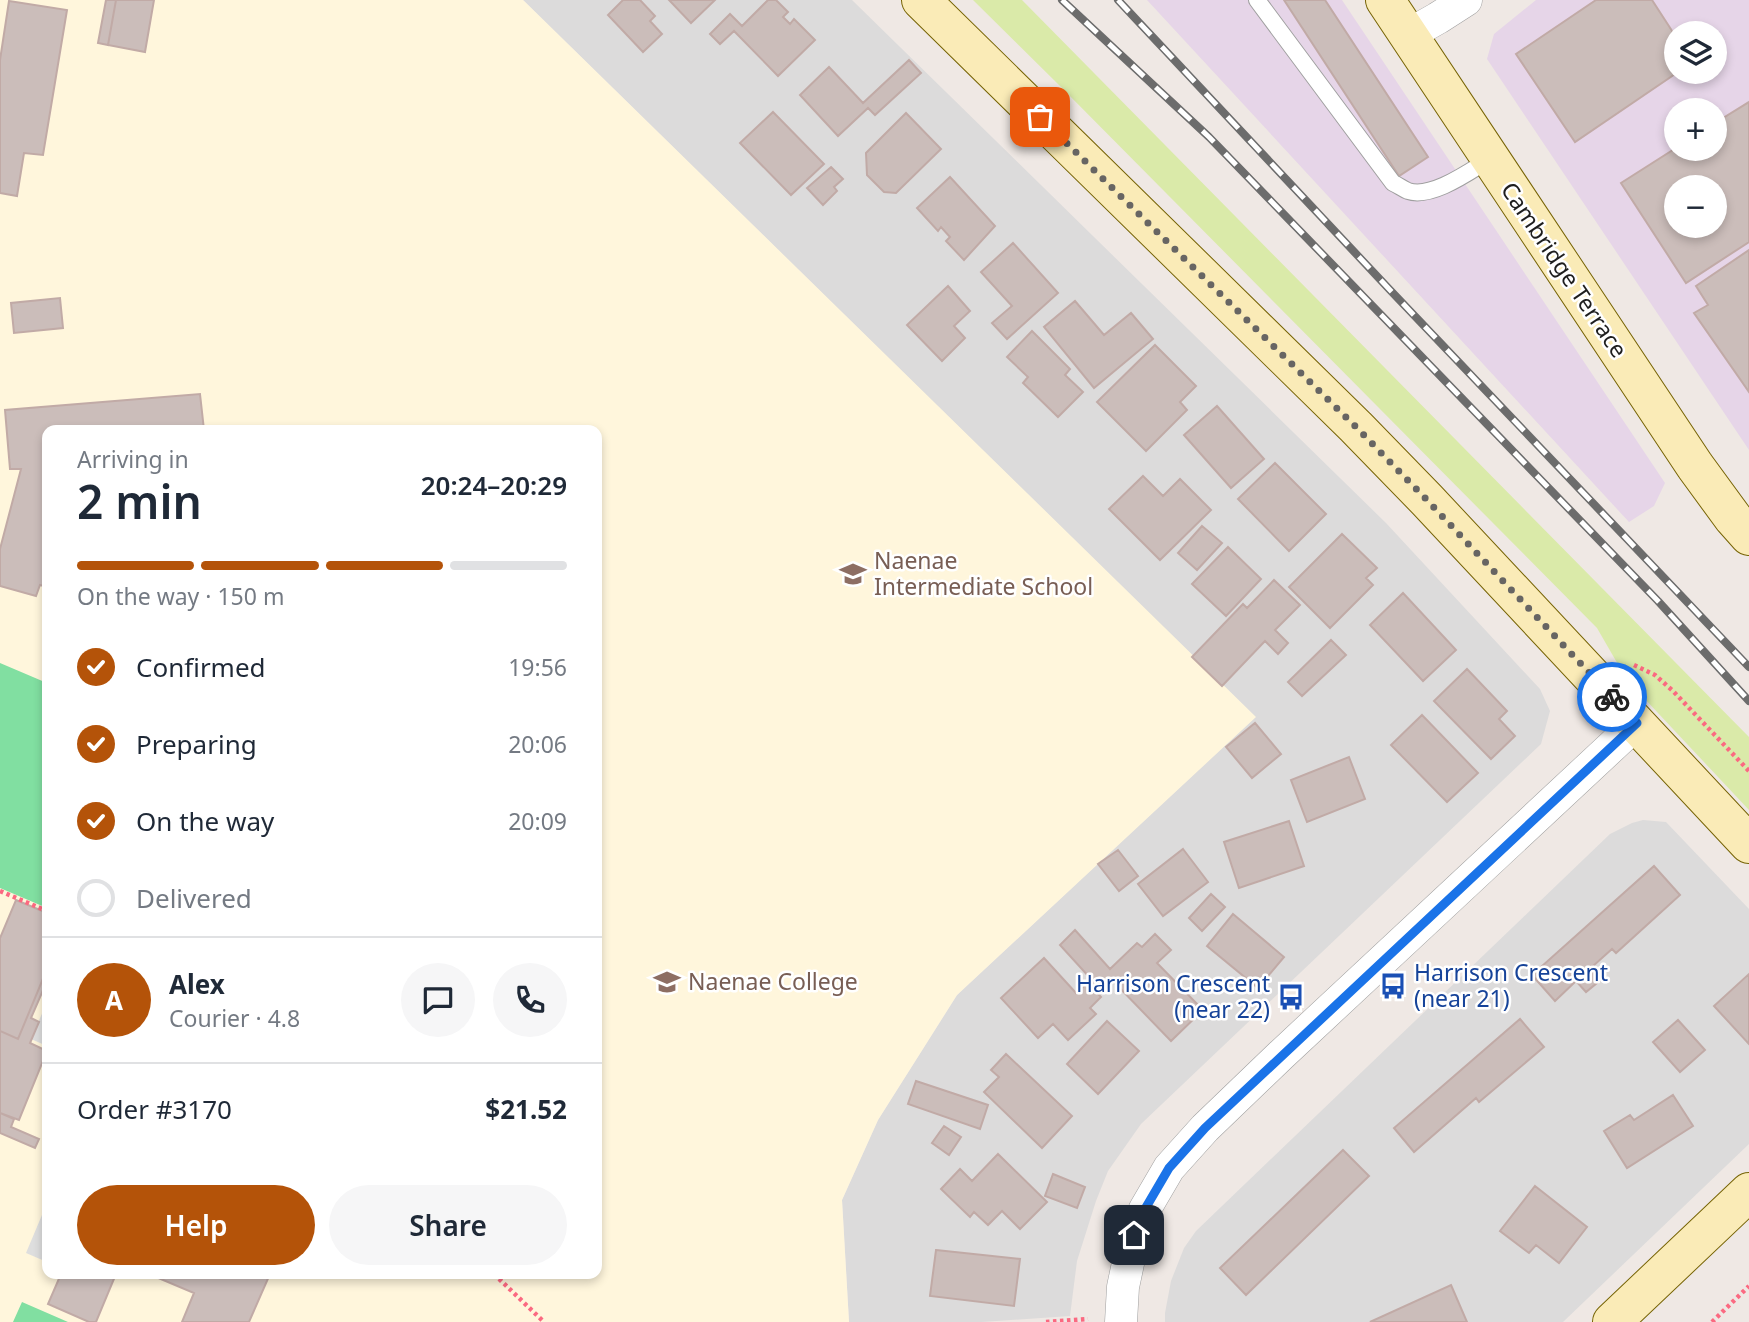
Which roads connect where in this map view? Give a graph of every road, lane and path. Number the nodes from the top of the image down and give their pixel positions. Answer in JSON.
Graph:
{"nodes":[{"id":1,"x":921,"y":0,"type":"edge"},
{"id":2,"x":1257,"y":0,"type":"edge"},
{"id":3,"x":1385,"y":0,"type":"edge"},
{"id":4,"x":1466,"y":0,"type":"edge"},
{"id":5,"x":1408,"y":35,"type":"junction"},
{"id":6,"x":1490,"y":159,"type":"junction"},
{"id":7,"x":1749,"y":536,"type":"edge"},
{"id":8,"x":1637,"y":723,"type":"junction"},
{"id":9,"x":1749,"y":844,"type":"edge"},
{"id":10,"x":0,"y":891,"type":"edge"},
{"id":11,"x":42,"y":909,"type":"edge"},
{"id":12,"x":1749,"y":1192,"type":"edge"},
{"id":13,"x":499,"y":1279,"type":"edge"},
{"id":14,"x":1749,"y":1286,"type":"edge"},
{"id":15,"x":1121,"y":1319,"type":"edge"},
{"id":16,"x":544,"y":1322,"type":"edge"},
{"id":17,"x":1046,"y":1322,"type":"edge"},
{"id":18,"x":1612,"y":1322,"type":"edge"},
{"id":19,"x":1712,"y":1322,"type":"edge"}],
"edges":[{"from":1,"to":8,"type":"street"},
{"from":2,"to":6,"type":"lane"},
{"from":3,"to":5,"type":"street","name":"Cambridge Terrace"},
{"from":4,"to":5,"type":"street"},
{"from":5,"to":6,"type":"street","name":"Cambridge Terrace"},
{"from":6,"to":7,"type":"street","name":"Cambridge Terrace"},
{"from":8,"to":9,"type":"street"},
{"from":8,"to":15,"type":"street"},
{"from":10,"to":11,"type":"path"},
{"from":12,"to":18,"type":"street"},
{"from":13,"to":16,"type":"path"},
{"from":14,"to":19,"type":"path"},
{"from":15,"to":17,"type":"path"}]}
